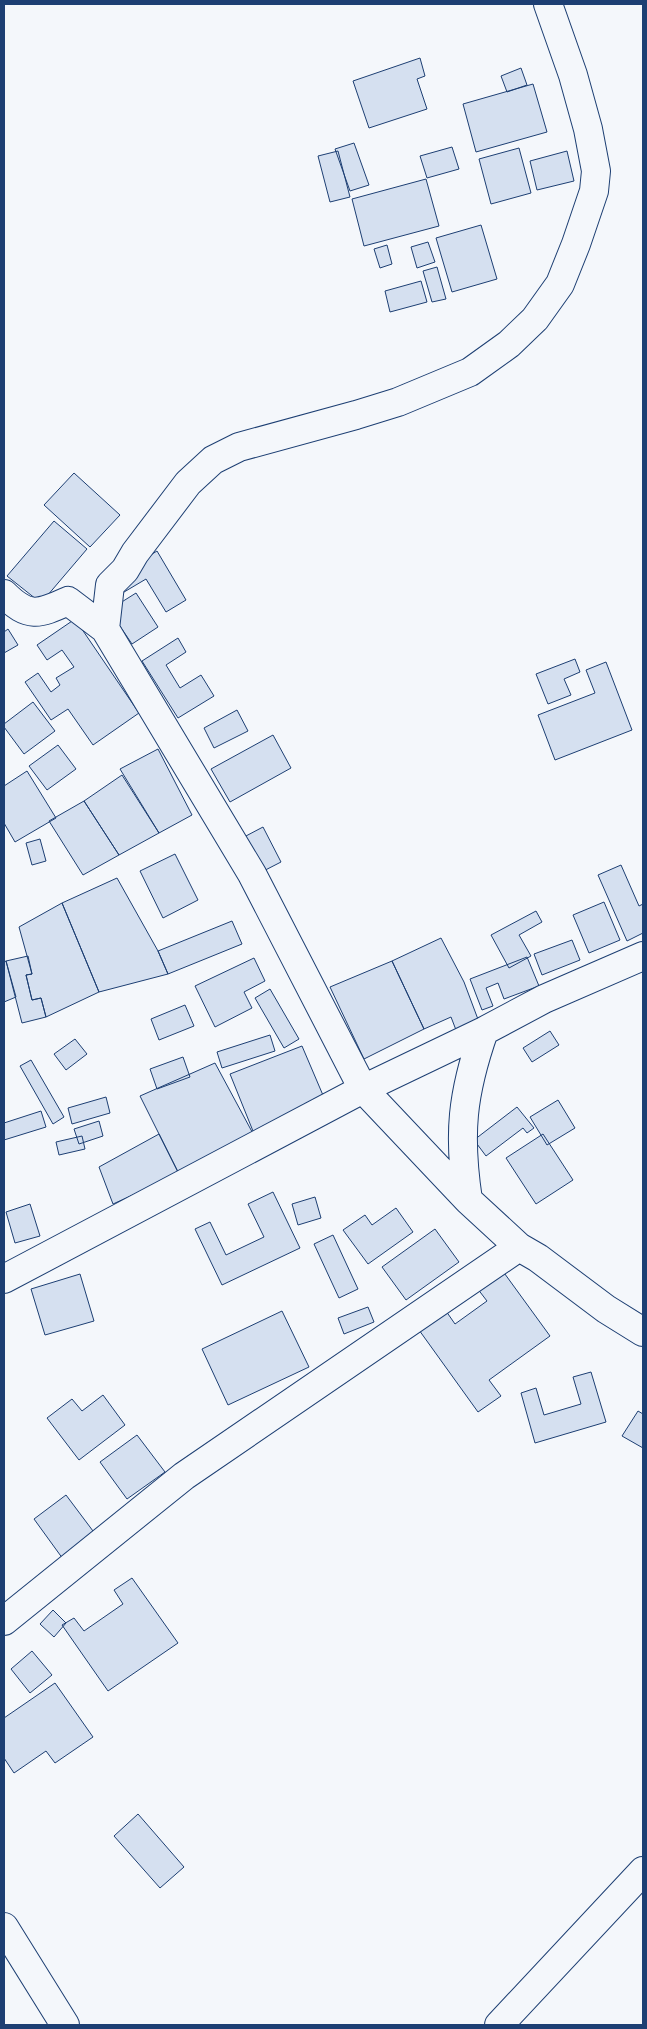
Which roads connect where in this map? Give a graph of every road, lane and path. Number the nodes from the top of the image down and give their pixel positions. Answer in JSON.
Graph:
{"nodes":[{"id":1,"x":548,"y":4,"type":"edge"},
{"id":2,"x":4,"y":594,"type":"edge"},
{"id":3,"x":105,"y":629,"type":"junction"},
{"id":4,"x":643,"y":956,"type":"edge"},
{"id":5,"x":484,"y":1031,"type":"junction"},
{"id":6,"x":363,"y":1089,"type":"junction"},
{"id":7,"x":468,"y":1200,"type":"junction"},
{"id":8,"x":520,"y":1247,"type":"junction"},
{"id":9,"x":4,"y":1279,"type":"edge"},
{"id":10,"x":643,"y":1332,"type":"edge"},
{"id":11,"x":4,"y":1621,"type":"edge"},
{"id":12,"x":643,"y":1871,"type":"edge"},
{"id":13,"x":4,"y":1927,"type":"edge"},
{"id":14,"x":65,"y":2025,"type":"edge"},
{"id":15,"x":499,"y":2025,"type":"edge"}],
"edges":[{"from":1,"to":3,"type":"street"},
{"from":2,"to":3,"type":"street"},
{"from":3,"to":6,"type":"street"},
{"from":4,"to":5,"type":"street"},
{"from":5,"to":6,"type":"street"},
{"from":5,"to":7,"type":"street"},
{"from":6,"to":7,"type":"street"},
{"from":6,"to":9,"type":"street"},
{"from":7,"to":8,"type":"street"},
{"from":8,"to":10,"type":"street"},
{"from":8,"to":11,"type":"street"},
{"from":12,"to":15,"type":"street"},
{"from":13,"to":14,"type":"street"}]}
